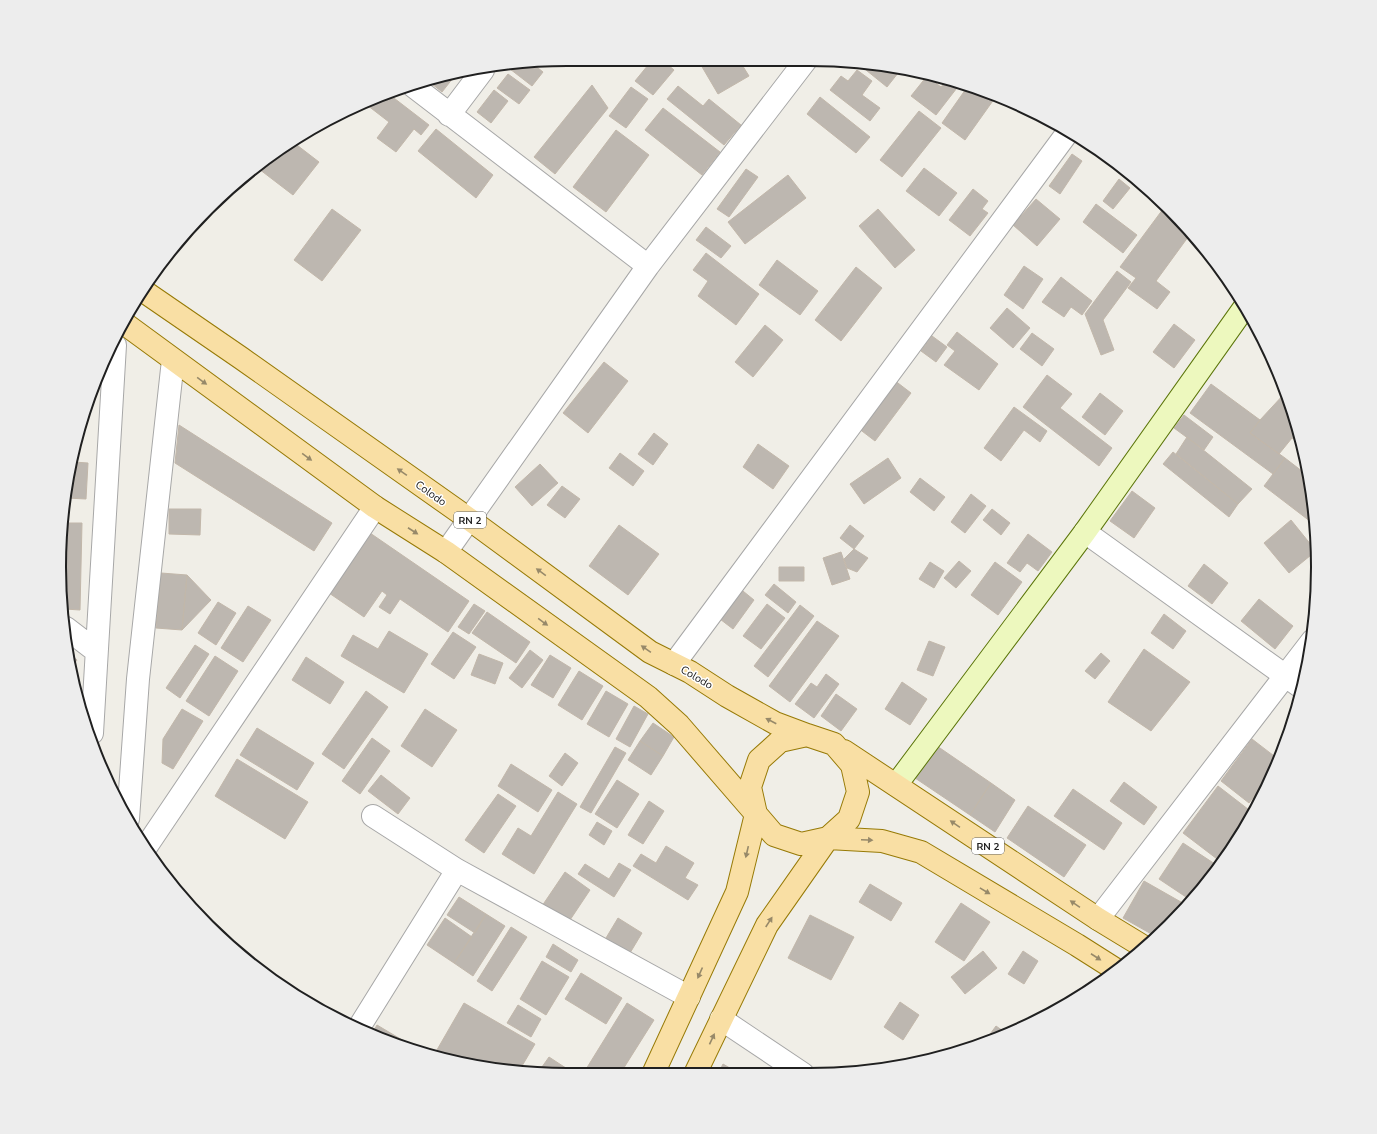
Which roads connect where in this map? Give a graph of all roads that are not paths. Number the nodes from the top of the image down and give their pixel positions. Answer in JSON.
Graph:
{"nodes":[{"id":1,"x":801,"y":66,"type":"edge"},
{"id":2,"x":480,"y":74,"type":"edge"},
{"id":3,"x":417,"y":89,"type":"edge"},
{"id":4,"x":449,"y":115,"type":"junction"},
{"id":5,"x":1065,"y":136,"type":"edge"},
{"id":6,"x":648,"y":266,"type":"junction"},
{"id":7,"x":147,"y":294,"type":"edge"},
{"id":8,"x":1241,"y":312,"type":"edge"},
{"id":9,"x":128,"y":326,"type":"edge"},
{"id":10,"x":115,"y":352,"type":"edge"},
{"id":11,"x":173,"y":360,"type":"junction"},
{"id":12,"x":375,"y":507,"type":"junction"},
{"id":13,"x":469,"y":519,"type":"junction"},
{"id":14,"x":1085,"y":532,"type":"junction"},
{"id":15,"x":446,"y":552,"type":"junction"},
{"id":16,"x":70,"y":631,"type":"edge"},
{"id":17,"x":96,"y":651,"type":"junction"},
{"id":18,"x":674,"y":664,"type":"junction"},
{"id":19,"x":1301,"y":665,"type":"edge"},
{"id":20,"x":1293,"y":682,"type":"edge"},
{"id":21,"x":92,"y":726,"type":"edge"},
{"id":22,"x":807,"y":735,"type":"junction"},
{"id":23,"x":834,"y":744,"type":"junction"},
{"id":24,"x":896,"y":785,"type":"junction"},
{"id":25,"x":129,"y":810,"type":"edge"},
{"id":26,"x":756,"y":814,"type":"junction"},
{"id":27,"x":373,"y":816,"type":"dead end"},
{"id":28,"x":828,"y":838,"type":"junction"},
{"id":29,"x":149,"y":843,"type":"edge"},
{"id":30,"x":457,"y":870,"type":"junction"},
{"id":31,"x":1098,"y":919,"type":"junction"},
{"id":32,"x":1140,"y":944,"type":"edge"},
{"id":33,"x":1111,"y":967,"type":"edge"},
{"id":34,"x":689,"y":997,"type":"junction"},
{"id":35,"x":721,"y":1018,"type":"junction"},
{"id":36,"x":361,"y":1023,"type":"edge"},
{"id":37,"x":656,"y":1068,"type":"edge"},
{"id":38,"x":698,"y":1068,"type":"edge"},
{"id":39,"x":794,"y":1068,"type":"edge"}],
"edges":[{"from":1,"to":6,"type":"street"},
{"from":2,"to":4,"type":"street"},
{"from":3,"to":4,"type":"street"},
{"from":4,"to":6,"type":"street"},
{"from":5,"to":18,"type":"street"},
{"from":6,"to":13,"type":"street"},
{"from":13,"to":7,"type":"main road","name":"Colodo","number":"RN 2","one_way":true},
{"from":8,"to":14,"type":"main road"},
{"from":9,"to":11,"type":"main road"},
{"from":10,"to":17,"type":"street"},
{"from":11,"to":12,"type":"main road","one_way":true},
{"from":11,"to":25,"type":"street"},
{"from":12,"to":15,"type":"main road","one_way":true},
{"from":12,"to":29,"type":"street"},
{"from":13,"to":15,"type":"street"},
{"from":18,"to":13,"type":"main road","name":"Colodo","number":"RN 2","one_way":true},
{"from":14,"to":20,"type":"street"},
{"from":14,"to":24,"type":"main road"},
{"from":15,"to":26,"type":"main road","one_way":true},
{"from":16,"to":17,"type":"street"},
{"from":17,"to":21,"type":"street"},
{"from":22,"to":18,"type":"main road","name":"Colodo","number":"RN 2","one_way":true},
{"from":19,"to":20,"type":"street"},
{"from":20,"to":31,"type":"street"},
{"from":22,"to":23,"type":"main road"},
{"from":22,"to":26,"type":"main road"},
{"from":23,"to":24,"type":"main road","number":"RN 2"},
{"from":23,"to":28,"type":"main road"},
{"from":31,"to":24,"type":"main road","number":"RN 2","one_way":true},
{"from":26,"to":28,"type":"main road"},
{"from":26,"to":34,"type":"main road","one_way":true},
{"from":27,"to":30,"type":"street"},
{"from":28,"to":33,"type":"main road","one_way":true},
{"from":35,"to":28,"type":"main road","one_way":true},
{"from":30,"to":34,"type":"street"},
{"from":30,"to":36,"type":"street"},
{"from":31,"to":32,"type":"main road","number":"RN 2"},
{"from":34,"to":37,"type":"main road"},
{"from":38,"to":35,"type":"main road","one_way":true},
{"from":35,"to":39,"type":"street"}]}
